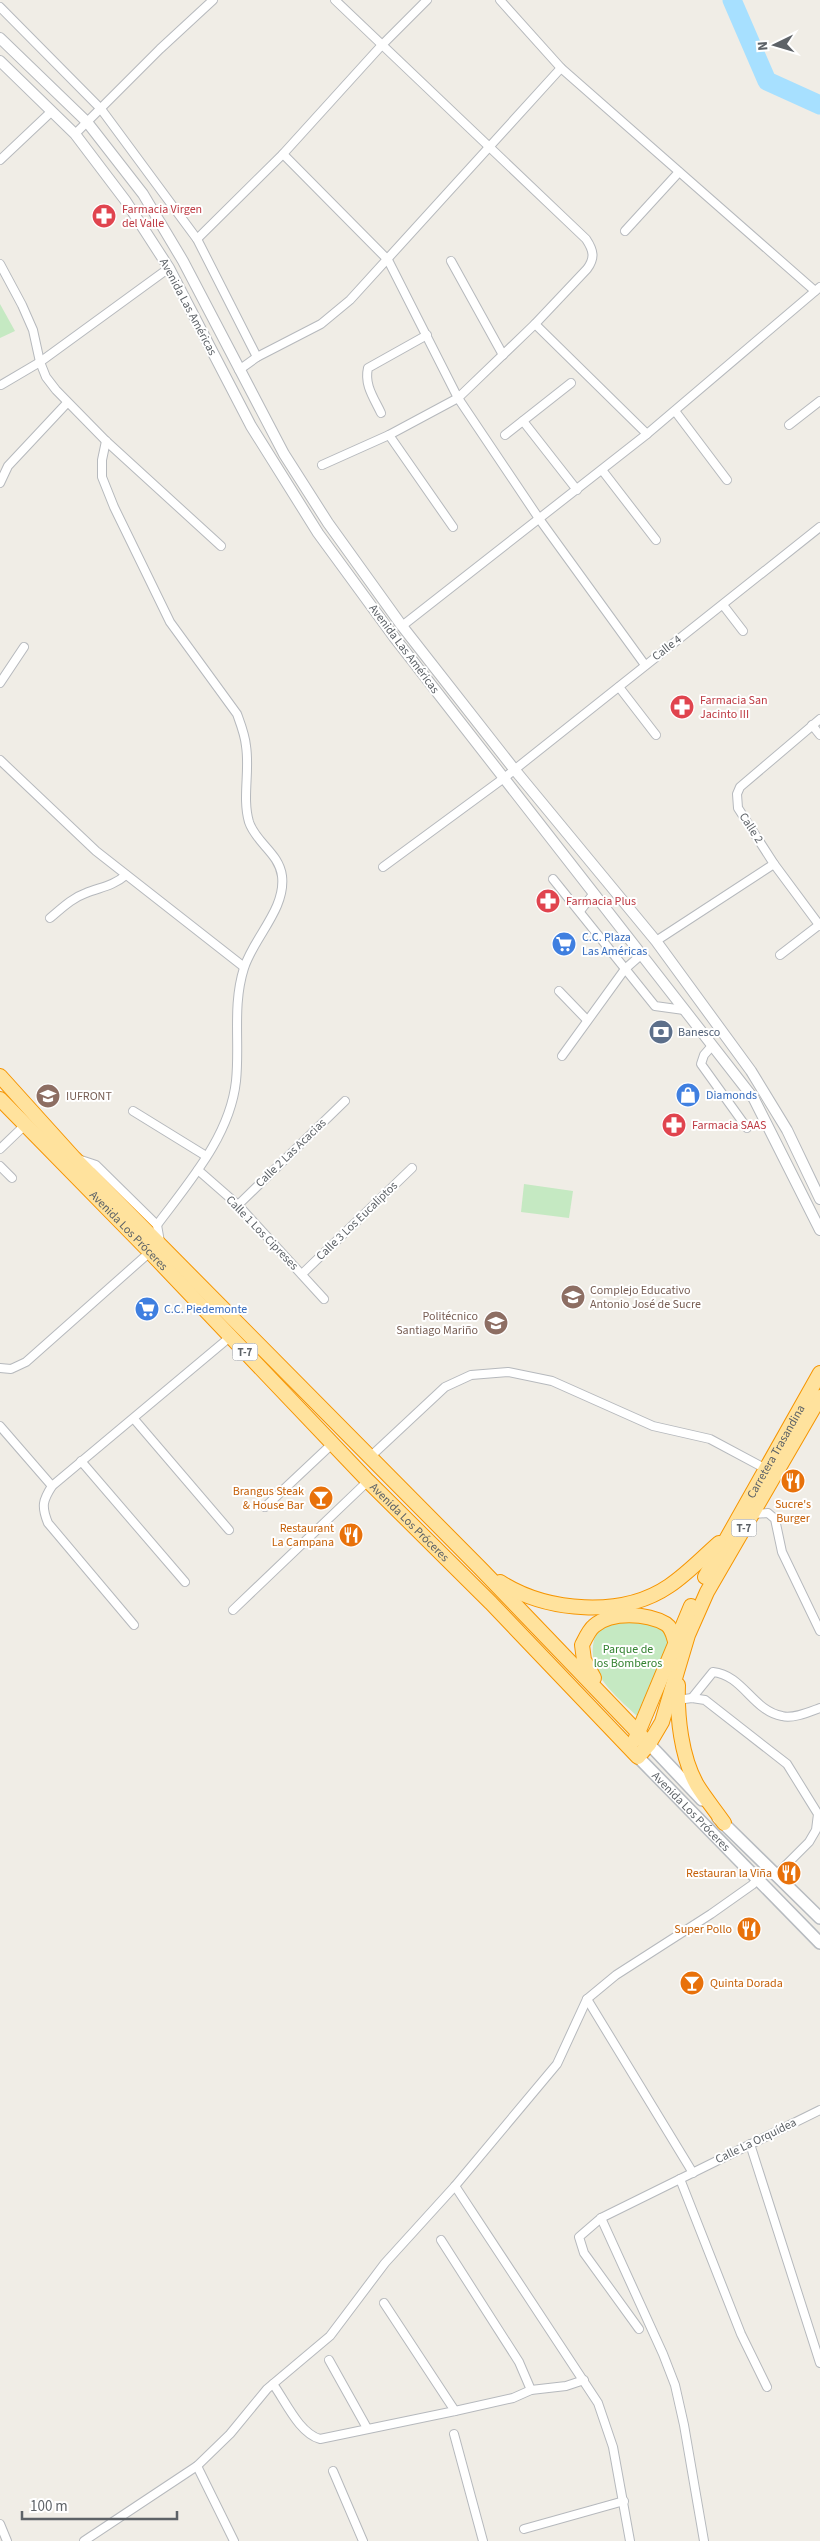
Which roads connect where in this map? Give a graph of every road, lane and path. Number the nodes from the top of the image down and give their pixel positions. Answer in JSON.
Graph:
{"nodes":[{"id":1,"x":213,"y":0,"type":"edge"},
{"id":2,"x":335,"y":0,"type":"edge"},
{"id":3,"x":427,"y":0,"type":"edge"},
{"id":4,"x":500,"y":0,"type":"edge"},
{"id":5,"x":0,"y":7,"type":"edge"},
{"id":6,"x":0,"y":38,"type":"edge"},
{"id":7,"x":381,"y":46,"type":"junction"},
{"id":8,"x":0,"y":61,"type":"edge"},
{"id":9,"x":561,"y":68,"type":"junction"},
{"id":10,"x":101,"y":109,"type":"junction"},
{"id":11,"x":52,"y":111,"type":"junction"},
{"id":12,"x":86,"y":122,"type":"junction"},
{"id":13,"x":76,"y":134,"type":"junction"},
{"id":14,"x":489,"y":146,"type":"junction"},
{"id":15,"x":283,"y":154,"type":"junction"},
{"id":16,"x":0,"y":160,"type":"edge"},
{"id":17,"x":679,"y":172,"type":"junction"},
{"id":18,"x":625,"y":231,"type":"dead end"},
{"id":19,"x":197,"y":239,"type":"junction"},
{"id":20,"x":388,"y":260,"type":"junction"},
{"id":21,"x":451,"y":262,"type":"dead end"},
{"id":22,"x":0,"y":264,"type":"edge"},
{"id":23,"x":169,"y":268,"type":"junction"},
{"id":24,"x":818,"y":289,"type":"edge"},
{"id":25,"x":535,"y":324,"type":"junction"},
{"id":26,"x":427,"y":336,"type":"junction"},
{"id":27,"x":503,"y":354,"type":"junction"},
{"id":28,"x":257,"y":357,"type":"junction"},
{"id":29,"x":40,"y":362,"type":"junction"},
{"id":30,"x":239,"y":370,"type":"junction"},
{"id":31,"x":571,"y":383,"type":"dead end"},
{"id":32,"x":0,"y":385,"type":"edge"},
{"id":33,"x":458,"y":398,"type":"junction"},
{"id":34,"x":820,"y":400,"type":"edge"},
{"id":35,"x":67,"y":404,"type":"junction"},
{"id":36,"x":675,"y":410,"type":"junction"},
{"id":37,"x":380,"y":414,"type":"dead end"},
{"id":38,"x":523,"y":421,"type":"junction"},
{"id":39,"x":789,"y":425,"type":"dead end"},
{"id":40,"x":647,"y":434,"type":"junction"},
{"id":41,"x":389,"y":436,"type":"junction"},
{"id":42,"x":505,"y":436,"type":"dead end"},
{"id":43,"x":106,"y":441,"type":"junction"},
{"id":44,"x":322,"y":465,"type":"dead end"},
{"id":45,"x":602,"y":470,"type":"junction"},
{"id":46,"x":727,"y":480,"type":"dead end"},
{"id":47,"x":0,"y":483,"type":"edge"},
{"id":48,"x":577,"y":490,"type":"junction"},
{"id":49,"x":540,"y":520,"type":"junction"},
{"id":50,"x":453,"y":527,"type":"dead end"},
{"id":51,"x":820,"y":528,"type":"edge"},
{"id":52,"x":656,"y":540,"type":"dead end"},
{"id":53,"x":222,"y":546,"type":"dead end"},
{"id":54,"x":723,"y":605,"type":"junction"},
{"id":55,"x":402,"y":626,"type":"junction"},
{"id":56,"x":743,"y":631,"type":"dead end"},
{"id":57,"x":24,"y":647,"type":"dead end"},
{"id":58,"x":645,"y":665,"type":"junction"},
{"id":59,"x":0,"y":683,"type":"edge"},
{"id":60,"x":619,"y":687,"type":"junction"},
{"id":61,"x":820,"y":719,"type":"edge"},
{"id":62,"x":812,"y":725,"type":"junction"},
{"id":63,"x":656,"y":734,"type":"dead end"},
{"id":64,"x":820,"y":735,"type":"edge"},
{"id":65,"x":0,"y":760,"type":"edge"},
{"id":66,"x":514,"y":769,"type":"junction"},
{"id":67,"x":504,"y":778,"type":"junction"},
{"id":68,"x":774,"y":864,"type":"junction"},
{"id":69,"x":383,"y":867,"type":"dead end"},
{"id":70,"x":126,"y":875,"type":"junction"},
{"id":71,"x":553,"y":879,"type":"dead end"},
{"id":72,"x":594,"y":893,"type":"junction"},
{"id":73,"x":580,"y":911,"type":"junction"},
{"id":74,"x":50,"y":918,"type":"dead end"},
{"id":75,"x":820,"y":925,"type":"edge"},
{"id":76,"x":656,"y":941,"type":"junction"},
{"id":77,"x":642,"y":954,"type":"junction"},
{"id":78,"x":780,"y":955,"type":"dead end"},
{"id":79,"x":244,"y":967,"type":"junction"},
{"id":80,"x":625,"y":970,"type":"junction"},
{"id":81,"x":559,"y":991,"type":"dead end"},
{"id":82,"x":684,"y":1010,"type":"junction"},
{"id":83,"x":587,"y":1020,"type":"junction"},
{"id":84,"x":711,"y":1047,"type":"junction"},
{"id":85,"x":562,"y":1056,"type":"dead end"},
{"id":86,"x":0,"y":1076,"type":"edge"},
{"id":87,"x":0,"y":1099,"type":"edge"},
{"id":88,"x":344,"y":1101,"type":"dead end"},
{"id":89,"x":133,"y":1111,"type":"dead end"},
{"id":90,"x":25,"y":1125,"type":"junction"},
{"id":91,"x":747,"y":1128,"type":"dead end"},
{"id":92,"x":0,"y":1149,"type":"edge"},
{"id":93,"x":206,"y":1156,"type":"junction"},
{"id":94,"x":74,"y":1158,"type":"junction"},
{"id":95,"x":0,"y":1166,"type":"edge"},
{"id":96,"x":412,"y":1168,"type":"dead end"},
{"id":97,"x":198,"y":1170,"type":"junction"},
{"id":98,"x":12,"y":1178,"type":"dead end"},
{"id":99,"x":820,"y":1198,"type":"edge"},
{"id":100,"x":238,"y":1205,"type":"junction"},
{"id":101,"x":157,"y":1225,"type":"junction"},
{"id":102,"x":820,"y":1230,"type":"edge"},
{"id":103,"x":155,"y":1248,"type":"junction"},
{"id":104,"x":302,"y":1274,"type":"junction"},
{"id":105,"x":324,"y":1299,"type":"dead end"},
{"id":106,"x":230,"y":1337,"type":"junction"},
{"id":107,"x":0,"y":1368,"type":"edge"},
{"id":108,"x":820,"y":1373,"type":"edge"},
{"id":109,"x":820,"y":1397,"type":"edge"},
{"id":110,"x":134,"y":1418,"type":"junction"},
{"id":111,"x":0,"y":1426,"type":"edge"},
{"id":112,"x":332,"y":1444,"type":"junction"},
{"id":113,"x":370,"y":1457,"type":"junction"},
{"id":114,"x":82,"y":1461,"type":"junction"},
{"id":115,"x":771,"y":1473,"type":"junction"},
{"id":116,"x":368,"y":1481,"type":"junction"},
{"id":117,"x":52,"y":1486,"type":"junction"},
{"id":118,"x":265,"y":1507,"type":"dead end"},
{"id":119,"x":753,"y":1514,"type":"junction"},
{"id":120,"x":229,"y":1530,"type":"dead end"},
{"id":121,"x":727,"y":1536,"type":"junction"},
{"id":122,"x":482,"y":1570,"type":"junction"},
{"id":123,"x":185,"y":1582,"type":"dead end"},
{"id":124,"x":233,"y":1610,"type":"dead end"},
{"id":125,"x":134,"y":1625,"type":"dead end"},
{"id":126,"x":820,"y":1631,"type":"edge"},
{"id":127,"x":675,"y":1641,"type":"junction"},
{"id":128,"x":678,"y":1664,"type":"junction"},
{"id":129,"x":603,"y":1694,"type":"junction"},
{"id":130,"x":692,"y":1698,"type":"junction"},
{"id":131,"x":677,"y":1700,"type":"junction"},
{"id":132,"x":820,"y":1708,"type":"edge"},
{"id":133,"x":638,"y":1733,"type":"junction"},
{"id":134,"x":649,"y":1744,"type":"junction"},
{"id":135,"x":634,"y":1752,"type":"junction"},
{"id":136,"x":724,"y":1823,"type":"junction"},
{"id":137,"x":772,"y":1873,"type":"junction"},
{"id":138,"x":758,"y":1880,"type":"junction"},
{"id":139,"x":820,"y":1918,"type":"edge"},
{"id":140,"x":820,"y":1943,"type":"edge"},
{"id":141,"x":587,"y":1999,"type":"junction"},
{"id":142,"x":820,"y":2110,"type":"edge"},
{"id":143,"x":750,"y":2144,"type":"junction"},
{"id":144,"x":693,"y":2173,"type":"junction"},
{"id":145,"x":680,"y":2179,"type":"junction"},
{"id":146,"x":455,"y":2186,"type":"junction"},
{"id":147,"x":601,"y":2218,"type":"junction"},
{"id":148,"x":441,"y":2240,"type":"dead end"},
{"id":149,"x":384,"y":2303,"type":"dead end"},
{"id":150,"x":639,"y":2329,"type":"dead end"},
{"id":151,"x":329,"y":2360,"type":"dead end"},
{"id":152,"x":820,"y":2363,"type":"edge"},
{"id":153,"x":584,"y":2380,"type":"junction"},
{"id":154,"x":273,"y":2384,"type":"junction"},
{"id":155,"x":767,"y":2387,"type":"dead end"},
{"id":156,"x":531,"y":2390,"type":"junction"},
{"id":157,"x":454,"y":2411,"type":"junction"},
{"id":158,"x":367,"y":2428,"type":"junction"},
{"id":159,"x":454,"y":2434,"type":"dead end"},
{"id":160,"x":198,"y":2466,"type":"junction"},
{"id":161,"x":333,"y":2471,"type":"dead end"},
{"id":162,"x":624,"y":2501,"type":"junction"},
{"id":163,"x":0,"y":2524,"type":"edge"},
{"id":164,"x":524,"y":2529,"type":"dead end"},
{"id":165,"x":7,"y":2541,"type":"edge"},
{"id":166,"x":84,"y":2541,"type":"edge"},
{"id":167,"x":234,"y":2541,"type":"edge"},
{"id":168,"x":363,"y":2541,"type":"edge"},
{"id":169,"x":483,"y":2541,"type":"edge"},
{"id":170,"x":630,"y":2541,"type":"edge"},
{"id":171,"x":704,"y":2541,"type":"edge"}],
"edges":[{"from":1,"to":10,"type":"street"},
{"from":2,"to":7,"type":"street"},
{"from":3,"to":7,"type":"street"},
{"from":4,"to":9,"type":"street"},
{"from":5,"to":10,"type":"street"},
{"from":6,"to":12,"type":"street","name":"Avenida Las Américas"},
{"from":7,"to":14,"type":"street"},
{"from":7,"to":15,"type":"street"},
{"from":8,"to":11,"type":"street","name":"Avenida Las Américas"},
{"from":9,"to":14,"type":"street"},
{"from":9,"to":17,"type":"street"},
{"from":10,"to":12,"type":"street"},
{"from":10,"to":19,"type":"street"},
{"from":11,"to":13,"type":"street","name":"Avenida Las Américas"},
{"from":11,"to":16,"type":"street"},
{"from":12,"to":13,"type":"street"},
{"from":12,"to":30,"type":"street","name":"Avenida Las Américas"},
{"from":13,"to":23,"type":"street","name":"Avenida Las Américas"},
{"from":14,"to":20,"type":"street"},
{"from":14,"to":25,"type":"street"},
{"from":15,"to":19,"type":"street"},
{"from":15,"to":20,"type":"street"},
{"from":17,"to":18,"type":"street"},
{"from":17,"to":24,"type":"street"},
{"from":19,"to":28,"type":"street"},
{"from":20,"to":26,"type":"street"},
{"from":20,"to":28,"type":"street"},
{"from":21,"to":27,"type":"street"},
{"from":22,"to":29,"type":"street"},
{"from":23,"to":29,"type":"street"},
{"from":23,"to":67,"type":"street","name":"Avenida Las Américas"},
{"from":24,"to":36,"type":"street"},
{"from":25,"to":27,"type":"street"},
{"from":25,"to":40,"type":"street"},
{"from":26,"to":33,"type":"street"},
{"from":26,"to":37,"type":"street"},
{"from":27,"to":33,"type":"street"},
{"from":28,"to":30,"type":"street"},
{"from":29,"to":32,"type":"street"},
{"from":29,"to":35,"type":"street"},
{"from":30,"to":55,"type":"street","name":"Avenida Las Américas"},
{"from":31,"to":38,"type":"street"},
{"from":33,"to":41,"type":"street"},
{"from":33,"to":49,"type":"street"},
{"from":34,"to":39,"type":"street"},
{"from":35,"to":43,"type":"street"},
{"from":35,"to":47,"type":"street"},
{"from":36,"to":40,"type":"street"},
{"from":36,"to":46,"type":"street"},
{"from":38,"to":42,"type":"street"},
{"from":38,"to":48,"type":"street"},
{"from":40,"to":45,"type":"street"},
{"from":41,"to":44,"type":"street"},
{"from":41,"to":50,"type":"street"},
{"from":43,"to":53,"type":"street"},
{"from":43,"to":79,"type":"street"},
{"from":45,"to":48,"type":"street"},
{"from":45,"to":52,"type":"street"},
{"from":48,"to":49,"type":"street"},
{"from":49,"to":55,"type":"street"},
{"from":49,"to":58,"type":"street"},
{"from":51,"to":54,"type":"street","name":"Calle 4"},
{"from":54,"to":56,"type":"street"},
{"from":54,"to":58,"type":"street","name":"Calle 4"},
{"from":55,"to":66,"type":"street","name":"Avenida Las Américas"},
{"from":57,"to":59,"type":"street"},
{"from":58,"to":60,"type":"street","name":"Calle 4"},
{"from":60,"to":63,"type":"street"},
{"from":60,"to":66,"type":"street","name":"Calle 4"},
{"from":61,"to":62,"type":"street","name":"Calle 2"},
{"from":62,"to":64,"type":"street"},
{"from":62,"to":68,"type":"street","name":"Calle 2"},
{"from":65,"to":70,"type":"street"},
{"from":66,"to":67,"type":"street","name":"Calle 4"},
{"from":66,"to":76,"type":"street","name":"Avenida Las Américas"},
{"from":67,"to":69,"type":"street","name":"Calle 4"},
{"from":67,"to":72,"type":"street","name":"Avenida Las Américas"},
{"from":68,"to":75,"type":"street","name":"Calle 2"},
{"from":68,"to":76,"type":"street"},
{"from":70,"to":74,"type":"street"},
{"from":70,"to":79,"type":"street"},
{"from":71,"to":73,"type":"street"},
{"from":72,"to":73,"type":"street"},
{"from":72,"to":77,"type":"street","name":"Avenida Las Américas"},
{"from":73,"to":80,"type":"street"},
{"from":75,"to":78,"type":"street"},
{"from":76,"to":99,"type":"street","name":"Avenida Las Américas"},
{"from":77,"to":80,"type":"street"},
{"from":77,"to":82,"type":"street","name":"Avenida Las Américas"},
{"from":79,"to":93,"type":"street"},
{"from":80,"to":82,"type":"street"},
{"from":80,"to":83,"type":"street"},
{"from":81,"to":83,"type":"street"},
{"from":82,"to":84,"type":"street","name":"Avenida Las Américas"},
{"from":83,"to":85,"type":"street"},
{"from":84,"to":91,"type":"street"},
{"from":84,"to":102,"type":"street","name":"Avenida Las Américas"},
{"from":86,"to":94,"type":"highway","name":"Avenida Los Próceres","number":"T-7"},
{"from":87,"to":90,"type":"highway","name":"Avenida Los Próceres","number":"T-7"},
{"from":88,"to":100,"type":"street","name":"Calle 2 Las Acacias"},
{"from":89,"to":93,"type":"street"},
{"from":90,"to":92,"type":"street"},
{"from":90,"to":103,"type":"highway","name":"Avenida Los Próceres","number":"T-7"},
{"from":93,"to":97,"type":"street"},
{"from":94,"to":101,"type":"street"},
{"from":94,"to":103,"type":"highway","name":"Avenida Los Próceres","number":"T-7"},
{"from":95,"to":98,"type":"street"},
{"from":96,"to":104,"type":"street","name":"Calle 3 Los Eucaliptos"},
{"from":97,"to":100,"type":"street","name":"Calle 1 Los Cipreses"},
{"from":97,"to":101,"type":"street"},
{"from":100,"to":104,"type":"street","name":"Calle 1 Los Cipreses"},
{"from":101,"to":103,"type":"street"},
{"from":103,"to":106,"type":"highway","name":"Avenida Los Próceres","number":"T-7"},
{"from":103,"to":107,"type":"street"},
{"from":103,"to":113,"type":"highway","name":"Avenida Los Próceres","number":"T-7"},
{"from":104,"to":105,"type":"street","name":"Calle 1 Los Cipreses"},
{"from":106,"to":110,"type":"street"},
{"from":106,"to":112,"type":"highway","name":"Avenida Los Próceres","number":"T-7"},
{"from":108,"to":115,"type":"highway","name":"Carretera Trasandina","number":"T-7"},
{"from":109,"to":115,"type":"highway","name":"Carretera Trasandina","number":"T-7"},
{"from":110,"to":114,"type":"street"},
{"from":110,"to":120,"type":"street"},
{"from":111,"to":117,"type":"street"},
{"from":112,"to":116,"type":"highway","name":"Avenida Los Próceres","number":"T-7"},
{"from":112,"to":118,"type":"street"},
{"from":113,"to":115,"type":"street"},
{"from":113,"to":122,"type":"highway","name":"Avenida Los Próceres","number":"T-7"},
{"from":114,"to":117,"type":"street"},
{"from":114,"to":123,"type":"street"},
{"from":115,"to":119,"type":"highway","name":"Carretera Trasandina","number":"T-7"},
{"from":115,"to":121,"type":"highway","name":"Carretera Trasandina","number":"T-7"},
{"from":116,"to":124,"type":"street"},
{"from":116,"to":135,"type":"highway","name":"Avenida Los Próceres","number":"T-7"},
{"from":117,"to":125,"type":"street"},
{"from":119,"to":126,"type":"street"},
{"from":119,"to":128,"type":"highway","name":"Carretera Trasandina","number":"T-7"},
{"from":121,"to":122,"type":"highway"},
{"from":121,"to":127,"type":"highway","name":"Carretera Trasandina","number":"T-7"},
{"from":122,"to":129,"type":"highway","name":"Avenida Los Próceres","number":"T-7"},
{"from":127,"to":129,"type":"highway"},
{"from":127,"to":133,"type":"highway","name":"Carretera Trasandina","number":"T-7"},
{"from":128,"to":131,"type":"highway"},
{"from":128,"to":134,"type":"highway","name":"Carretera Trasandina","number":"T-7"},
{"from":129,"to":133,"type":"highway","name":"Avenida Los Próceres","number":"T-7"},
{"from":130,"to":131,"type":"street"},
{"from":130,"to":132,"type":"street"},
{"from":130,"to":137,"type":"street"},
{"from":131,"to":136,"type":"highway"},
{"from":133,"to":134,"type":"highway","name":"Avenida Los Próceres","number":"T-7"},
{"from":133,"to":135,"type":"highway","name":"Carretera Trasandina","number":"T-7"},
{"from":134,"to":135,"type":"highway","name":"Carretera Trasandina","number":"T-7"},
{"from":134,"to":136,"type":"main road","name":"Avenida Los Próceres"},
{"from":135,"to":138,"type":"main road","name":"Avenida Los Próceres"},
{"from":136,"to":137,"type":"main road","name":"Avenida Los Próceres"},
{"from":137,"to":138,"type":"street"},
{"from":137,"to":139,"type":"main road","name":"Avenida Los Próceres"},
{"from":138,"to":140,"type":"main road","name":"Avenida Los Próceres"},
{"from":138,"to":141,"type":"street"},
{"from":141,"to":144,"type":"street"},
{"from":141,"to":146,"type":"street"},
{"from":142,"to":143,"type":"street","name":"Calle La Orquídea"},
{"from":143,"to":144,"type":"street","name":"Calle La Orquídea"},
{"from":143,"to":152,"type":"street"},
{"from":144,"to":145,"type":"street","name":"Calle La Orquídea"},
{"from":145,"to":147,"type":"street","name":"Calle La Orquídea"},
{"from":145,"to":155,"type":"street"},
{"from":146,"to":153,"type":"street"},
{"from":146,"to":154,"type":"street"},
{"from":147,"to":150,"type":"street","name":"Calle La Orquídea"},
{"from":147,"to":171,"type":"street"},
{"from":148,"to":156,"type":"street"},
{"from":149,"to":157,"type":"street"},
{"from":151,"to":158,"type":"street"},
{"from":153,"to":156,"type":"street"},
{"from":153,"to":162,"type":"street"},
{"from":154,"to":158,"type":"street"},
{"from":154,"to":160,"type":"street"},
{"from":156,"to":157,"type":"street"},
{"from":157,"to":158,"type":"street"},
{"from":159,"to":169,"type":"street"},
{"from":160,"to":166,"type":"street"},
{"from":160,"to":167,"type":"street"},
{"from":161,"to":168,"type":"street"},
{"from":162,"to":164,"type":"street"},
{"from":162,"to":170,"type":"street"},
{"from":163,"to":165,"type":"street"}]}
